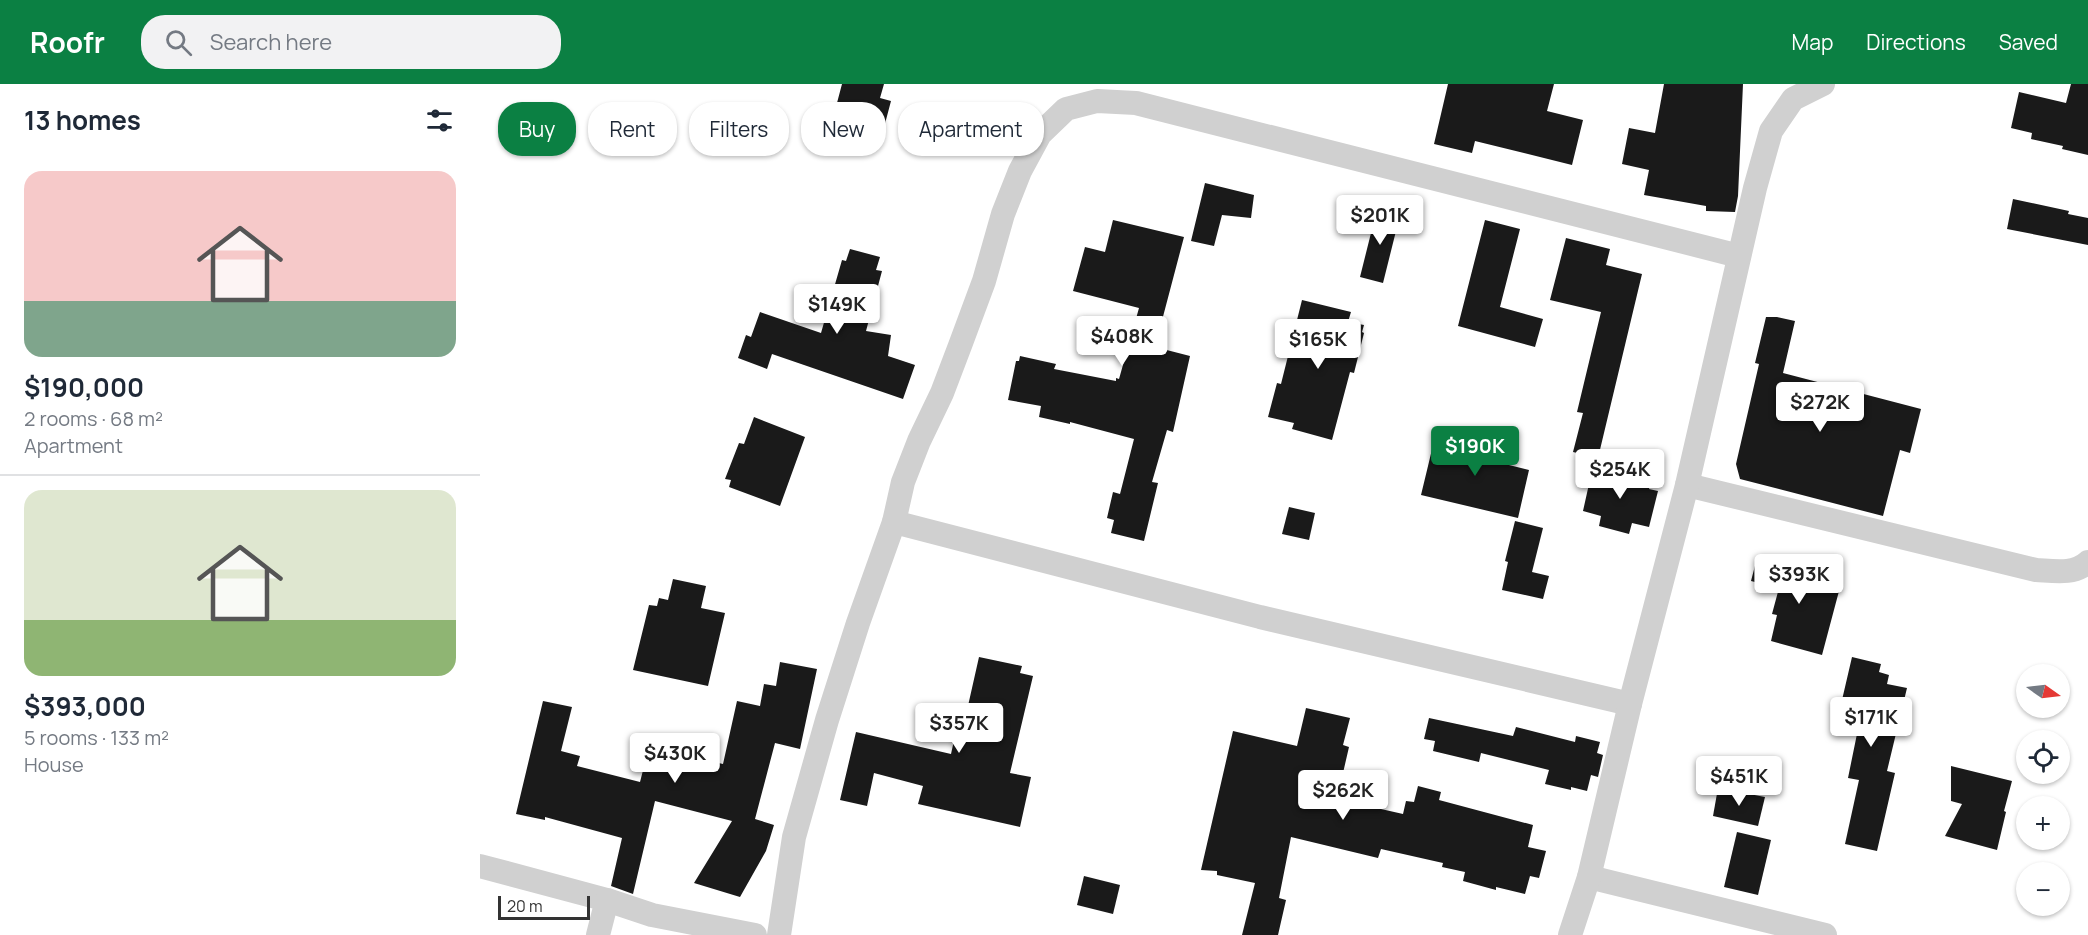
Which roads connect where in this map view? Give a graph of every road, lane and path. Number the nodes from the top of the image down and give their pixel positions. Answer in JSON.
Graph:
{"nodes":[{"id":1,"x":1823,"y":84,"type":"edge"},
{"id":2,"x":1740,"y":256,"type":"junction"},
{"id":3,"x":1687,"y":485,"type":"junction"},
{"id":4,"x":894,"y":522,"type":"junction"},
{"id":5,"x":2088,"y":562,"type":"edge"},
{"id":6,"x":1630,"y":704,"type":"junction"},
{"id":7,"x":480,"y":866,"type":"edge"},
{"id":8,"x":1589,"y":877,"type":"junction"},
{"id":9,"x":607,"y":900,"type":"junction"},
{"id":10,"x":598,"y":935,"type":"edge"},
{"id":11,"x":755,"y":935,"type":"edge"},
{"id":12,"x":779,"y":935,"type":"edge"},
{"id":13,"x":1570,"y":935,"type":"edge"},
{"id":14,"x":1825,"y":935,"type":"edge"}],
"edges":[{"from":1,"to":2,"type":"street"},
{"from":2,"to":3,"type":"street"},
{"from":2,"to":4,"type":"street"},
{"from":3,"to":5,"type":"street"},
{"from":3,"to":6,"type":"street"},
{"from":4,"to":6,"type":"street"},
{"from":4,"to":12,"type":"street"},
{"from":6,"to":8,"type":"street"},
{"from":7,"to":9,"type":"street"},
{"from":8,"to":13,"type":"street"},
{"from":8,"to":14,"type":"street"},
{"from":9,"to":10,"type":"street"},
{"from":9,"to":11,"type":"street"}]}
